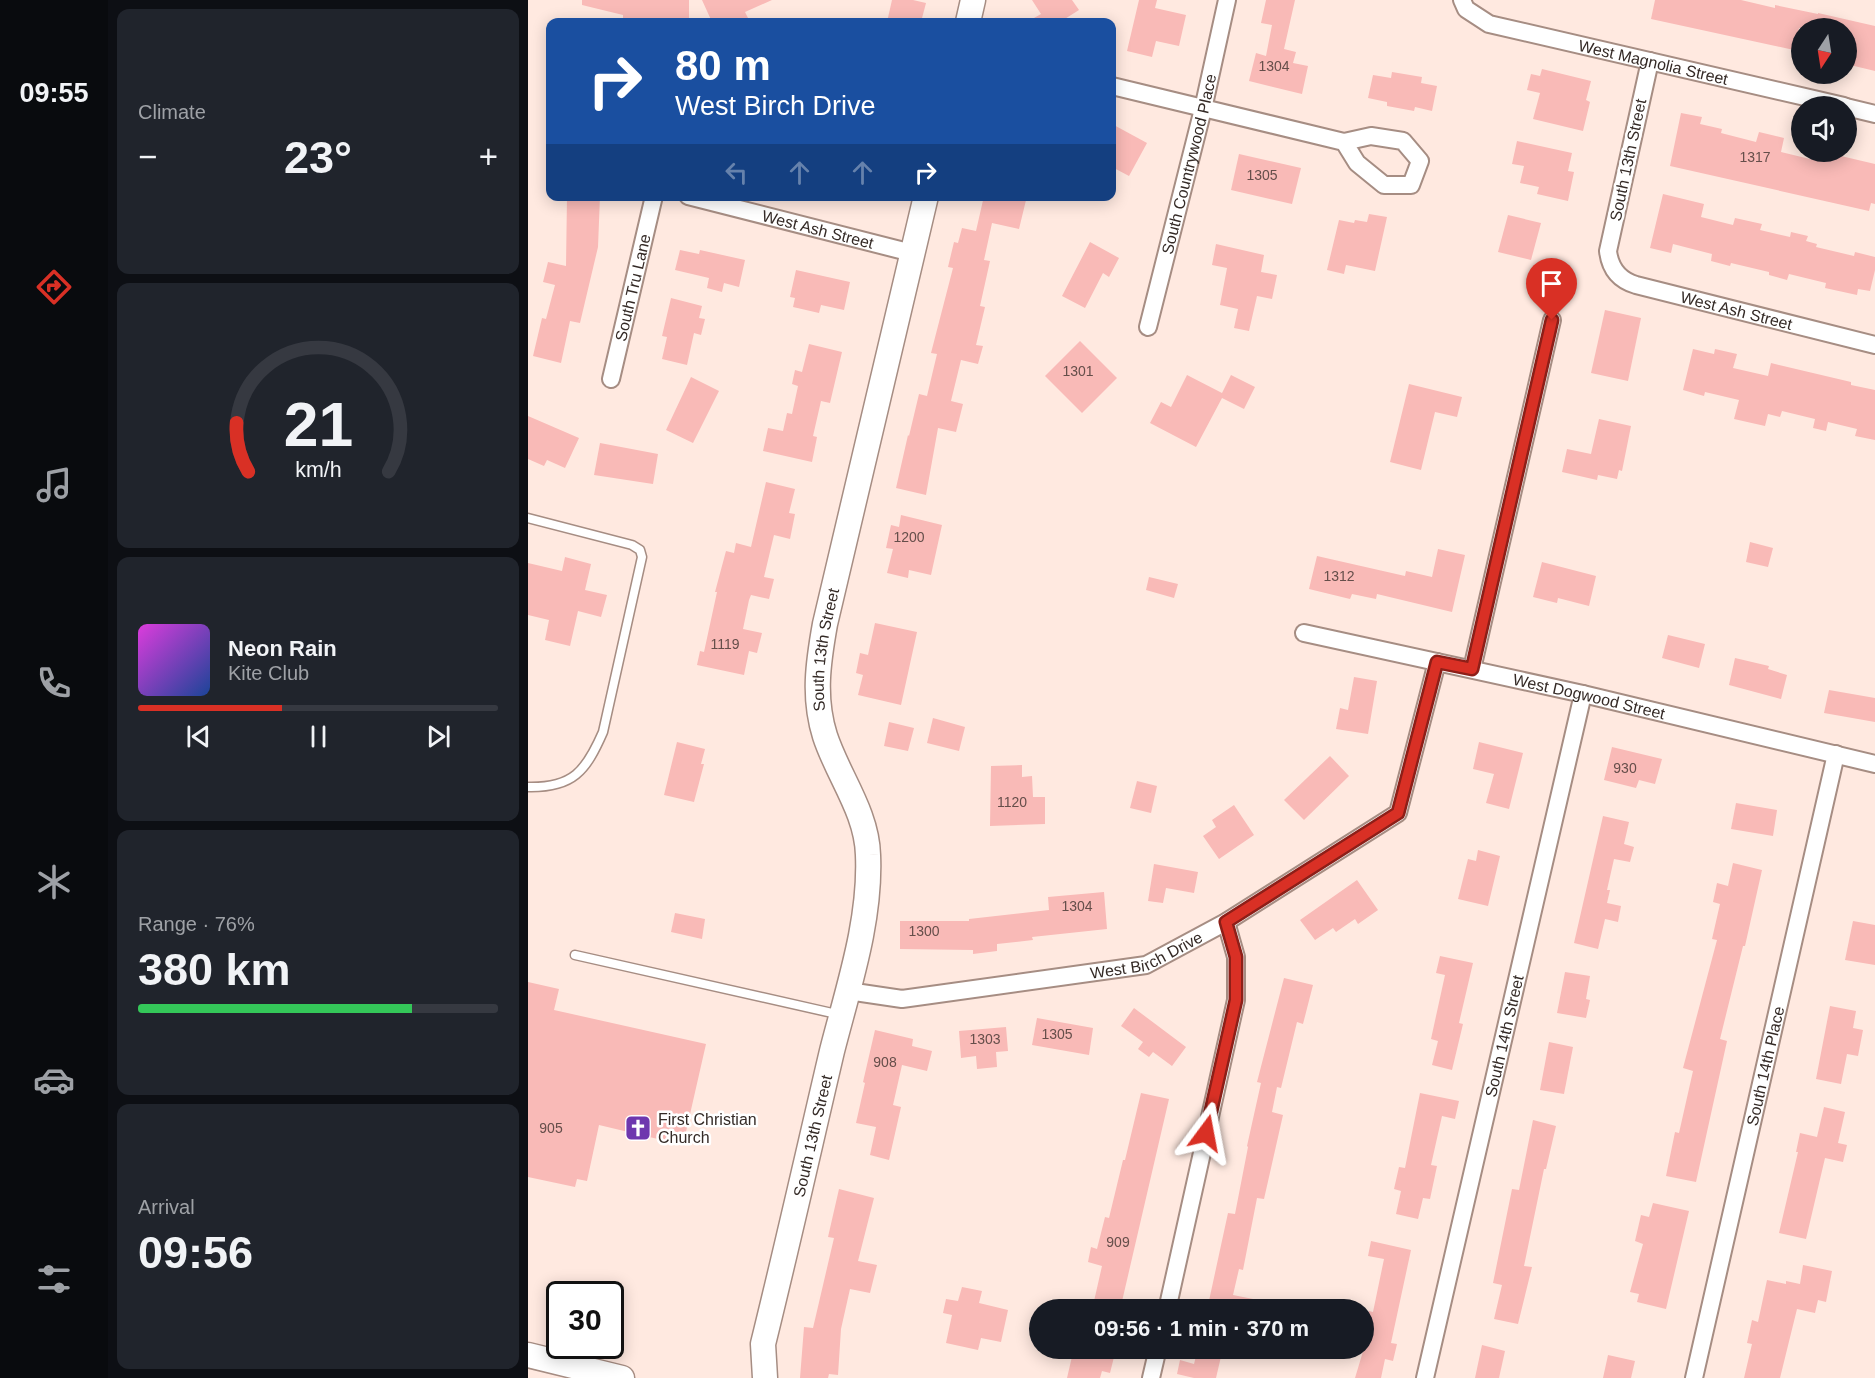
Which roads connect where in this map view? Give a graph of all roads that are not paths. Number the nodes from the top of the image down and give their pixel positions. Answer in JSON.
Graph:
{"nodes":[{"id":1,"x":974,"y":0,"type":"edge"},
{"id":2,"x":1227,"y":0,"type":"edge"},
{"id":3,"x":1464,"y":4,"type":"edge"},
{"id":4,"x":969,"y":18,"type":"edge"},
{"id":5,"x":1650,"y":61,"type":"junction"},
{"id":6,"x":1116,"y":87,"type":"edge"},
{"id":7,"x":1798,"y":96,"type":"edge"},
{"id":8,"x":1203,"y":109,"type":"junction"},
{"id":9,"x":1857,"y":110,"type":"edge"},
{"id":10,"x":1875,"y":114,"type":"edge"},
{"id":11,"x":1344,"y":142,"type":"dead end"},
{"id":12,"x":653,"y":201,"type":"edge"},
{"id":13,"x":707,"y":201,"type":"edge"},
{"id":14,"x":925,"y":201,"type":"edge"},
{"id":15,"x":912,"y":254,"type":"junction"},
{"id":16,"x":1609,"y":258,"type":"joint"},
{"id":17,"x":1552,"y":320,"type":"dead end"},
{"id":18,"x":1149,"y":327,"type":"dead end"},
{"id":19,"x":1875,"y":345,"type":"edge"},
{"id":20,"x":611,"y":379,"type":"dead end"},
{"id":21,"x":528,"y":518,"type":"edge"},
{"id":22,"x":1304,"y":633,"type":"dead end"},
{"id":23,"x":1437,"y":662,"type":"junction"},
{"id":24,"x":1472,"y":669,"type":"junction"},
{"id":25,"x":1583,"y":694,"type":"junction"},
{"id":26,"x":1836,"y":754,"type":"junction"},
{"id":27,"x":1875,"y":764,"type":"edge"},
{"id":28,"x":528,"y":787,"type":"edge"},
{"id":29,"x":1226,"y":922,"type":"junction"},
{"id":30,"x":575,"y":955,"type":"dead end"},
{"id":31,"x":848,"y":991,"type":"junction"},
{"id":32,"x":841,"y":1015,"type":"junction"},
{"id":33,"x":1169,"y":1299,"type":"edge"},
{"id":34,"x":763,"y":1344,"type":"junction"},
{"id":35,"x":528,"y":1355,"type":"edge"},
{"id":36,"x":1155,"y":1359,"type":"edge"},
{"id":37,"x":622,"y":1378,"type":"edge"},
{"id":38,"x":753,"y":1378,"type":"edge"},
{"id":39,"x":765,"y":1378,"type":"edge"},
{"id":40,"x":1151,"y":1378,"type":"edge"},
{"id":41,"x":1425,"y":1378,"type":"edge"},
{"id":42,"x":1695,"y":1378,"type":"edge"}],
"edges":[{"from":1,"to":4,"type":"street"},
{"from":2,"to":8,"type":"street","name":"South Countrywood Place"},
{"from":3,"to":5,"type":"street","name":"West Magnolia Street"},
{"from":5,"to":7,"type":"street","name":"West Magnolia Street"},
{"from":5,"to":16,"type":"street","name":"South 13th Street"},
{"from":6,"to":8,"type":"street"},
{"from":8,"to":11,"type":"street"},
{"from":8,"to":18,"type":"street","name":"South Countrywood Place"},
{"from":9,"to":10,"type":"street","name":"West Magnolia Street"},
{"from":12,"to":20,"type":"street","name":"South Tru Lane"},
{"from":13,"to":15,"type":"street","name":"West Ash Street"},
{"from":14,"to":15,"type":"street","name":"South 13th Street"},
{"from":15,"to":31,"type":"street","name":"South 13th Street"},
{"from":16,"to":19,"type":"street","name":"West Ash Street"},
{"from":17,"to":24,"type":"street"},
{"from":21,"to":28,"type":"lane"},
{"from":22,"to":23,"type":"street","name":"West Dogwood Street"},
{"from":23,"to":24,"type":"street","name":"West Dogwood Street"},
{"from":23,"to":29,"type":"street","name":"West Birch Drive"},
{"from":24,"to":25,"type":"street","name":"West Dogwood Street"},
{"from":25,"to":26,"type":"street","name":"West Dogwood Street"},
{"from":25,"to":41,"type":"street","name":"South 14th Street"},
{"from":26,"to":27,"type":"street","name":"West Dogwood Street"},
{"from":26,"to":42,"type":"street","name":"South 14th Place"},
{"from":29,"to":31,"type":"street","name":"West Birch Drive"},
{"from":29,"to":33,"type":"street"},
{"from":30,"to":32,"type":"lane"},
{"from":31,"to":32,"type":"street","name":"South 13th Street"},
{"from":32,"to":34,"type":"street","name":"South 13th Street"},
{"from":34,"to":38,"type":"street","name":"South 13th Street"},
{"from":34,"to":39,"type":"street","name":"South 13th Street"},
{"from":35,"to":37,"type":"street"},
{"from":36,"to":40,"type":"street"}]}
